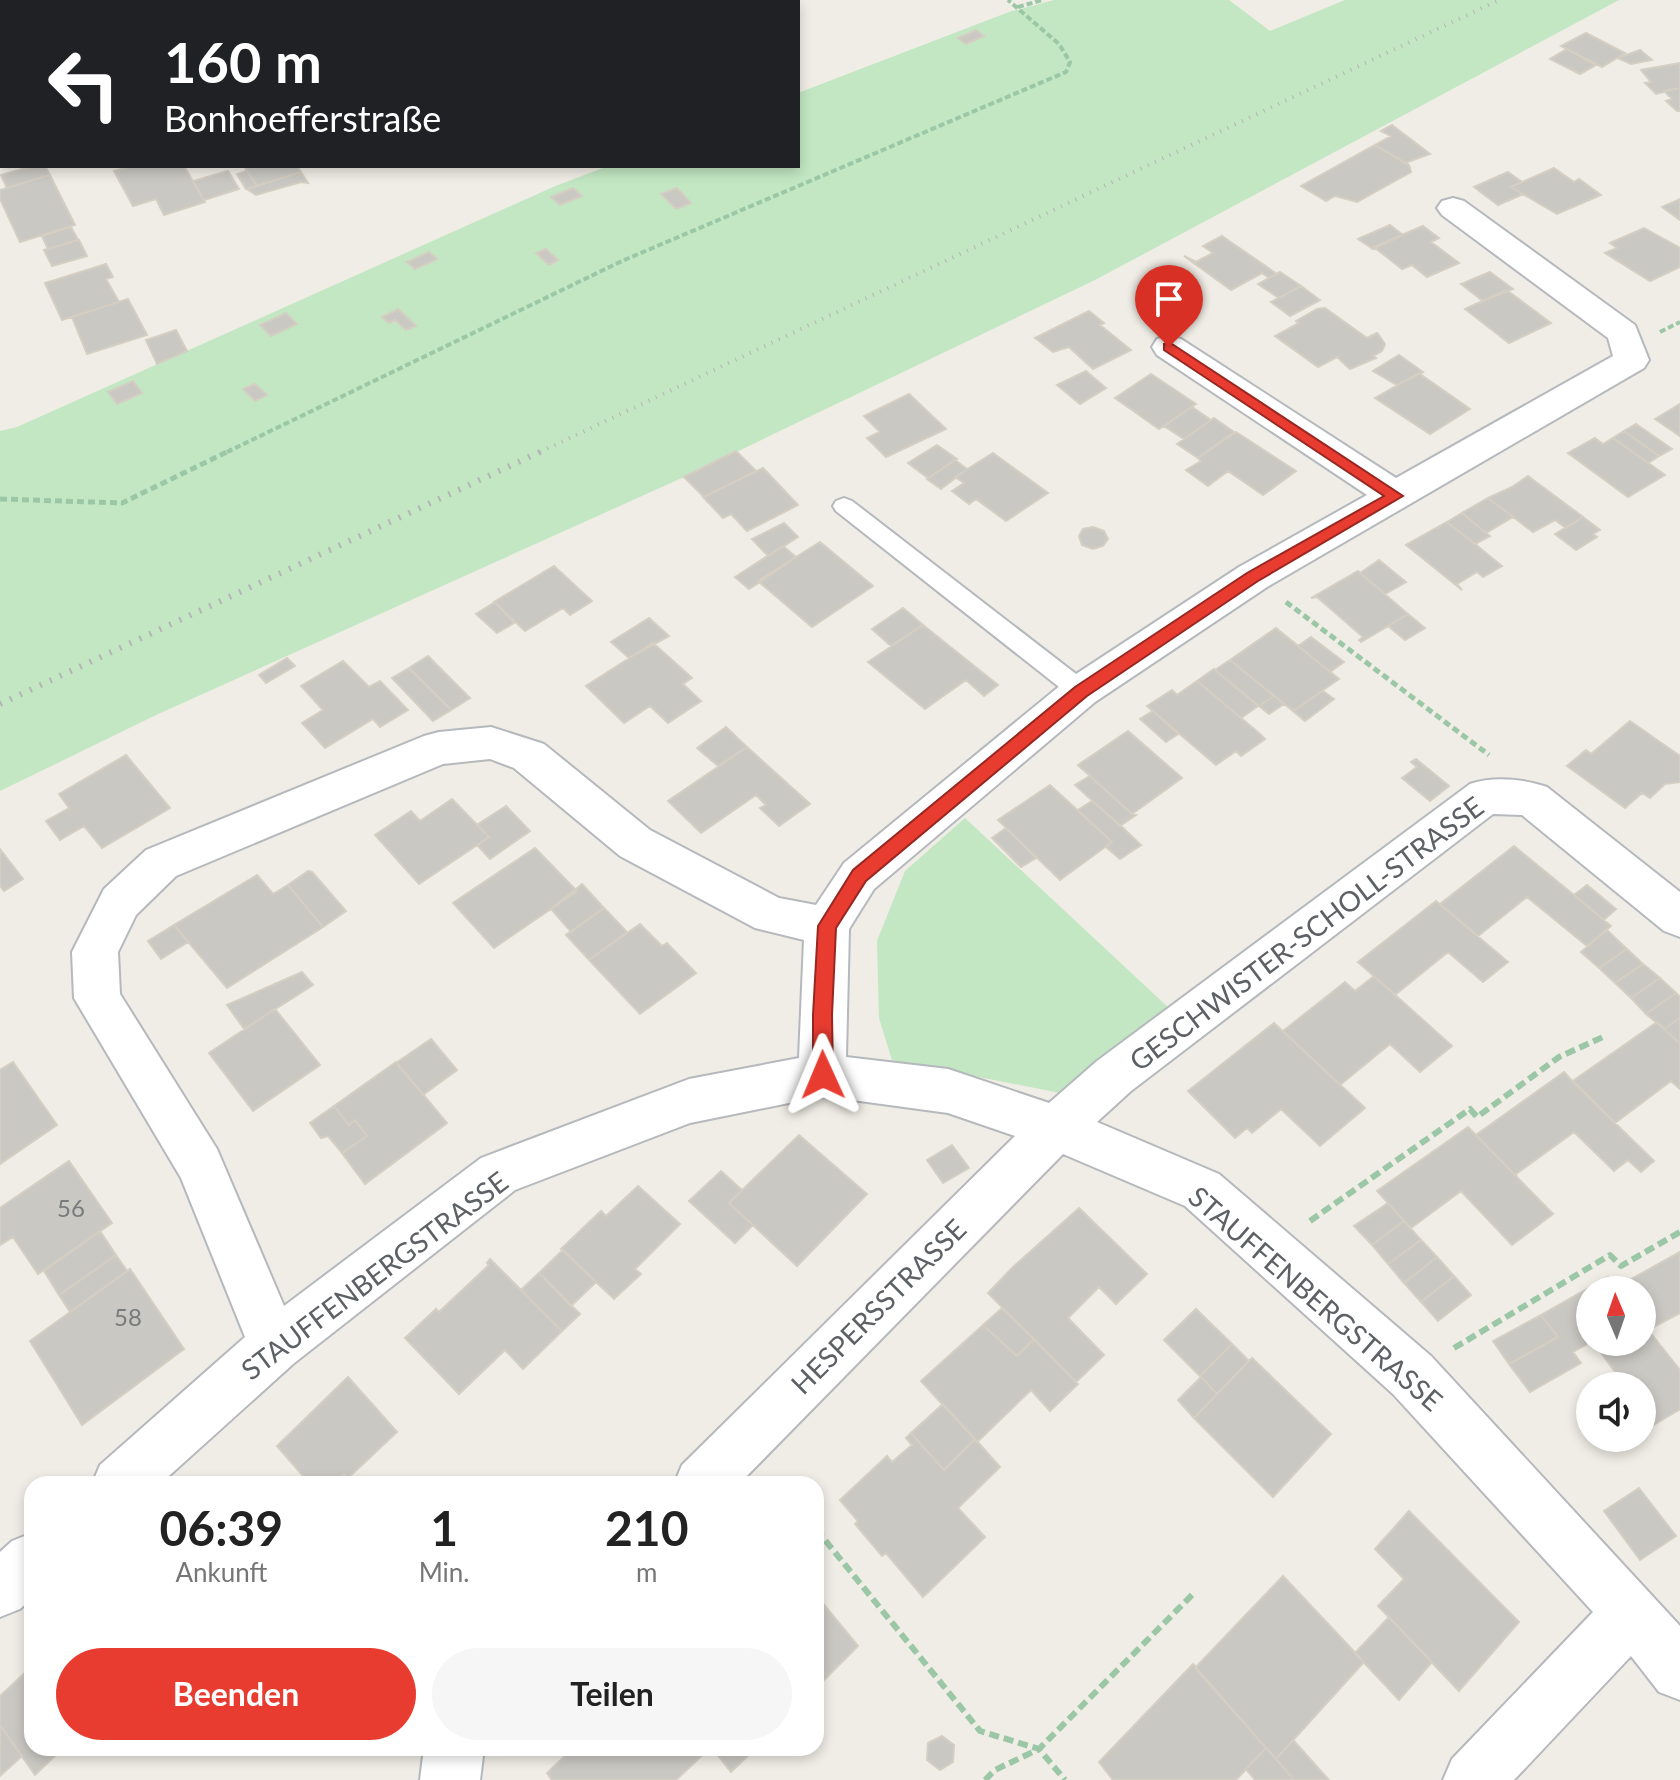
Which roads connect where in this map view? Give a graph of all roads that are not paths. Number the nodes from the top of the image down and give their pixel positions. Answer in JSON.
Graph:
{"nodes":[{"id":1,"x":1453,"y":208,"type":"dead end"},
{"id":2,"x":1169,"y":347,"type":"dead end"},
{"id":3,"x":1396,"y":496,"type":"junction"},
{"id":4,"x":844,"y":506,"type":"dead end"},
{"id":5,"x":1081,"y":691,"type":"junction"},
{"id":6,"x":1680,"y":918,"type":"edge"},
{"id":7,"x":827,"y":926,"type":"junction"},
{"id":8,"x":823,"y":1075,"type":"junction"},
{"id":9,"x":1056,"y":1128,"type":"junction"},
{"id":10,"x":275,"y":1346,"type":"junction"},
{"id":11,"x":128,"y":1476,"type":"edge"},
{"id":12,"x":709,"y":1476,"type":"edge"},
{"id":13,"x":24,"y":1568,"type":"edge"},
{"id":14,"x":0,"y":1589,"type":"edge"},
{"id":15,"x":1632,"y":1613,"type":"junction"},
{"id":16,"x":1680,"y":1671,"type":"edge"},
{"id":17,"x":453,"y":1756,"type":"edge"},
{"id":18,"x":450,"y":1780,"type":"edge"},
{"id":19,"x":1473,"y":1780,"type":"edge"}],
"edges":[{"from":1,"to":3,"type":"street"},
{"from":2,"to":3,"type":"street"},
{"from":3,"to":5,"type":"street"},
{"from":4,"to":5,"type":"lane"},
{"from":5,"to":7,"type":"street"},
{"from":6,"to":9,"type":"street","name":"GESCHWISTER-SCHOLL-STRASSE"},
{"from":7,"to":8,"type":"street"},
{"from":7,"to":10,"type":"street"},
{"from":8,"to":9,"type":"street","name":"STAUFFENBERGSTRASSE"},
{"from":8,"to":10,"type":"street","name":"STAUFFENBERGSTRASSE"},
{"from":9,"to":12,"type":"street","name":"HESPERSSTRASSE"},
{"from":9,"to":15,"type":"street","name":"STAUFFENBERGSTRASSE"},
{"from":10,"to":11,"type":"street","name":"STAUFFENBERGSTRASSE"},
{"from":13,"to":14,"type":"street"},
{"from":15,"to":16,"type":"street","name":"STAUFFENBERGSTRASSE"},
{"from":15,"to":19,"type":"street"},
{"from":17,"to":18,"type":"street"}]}
